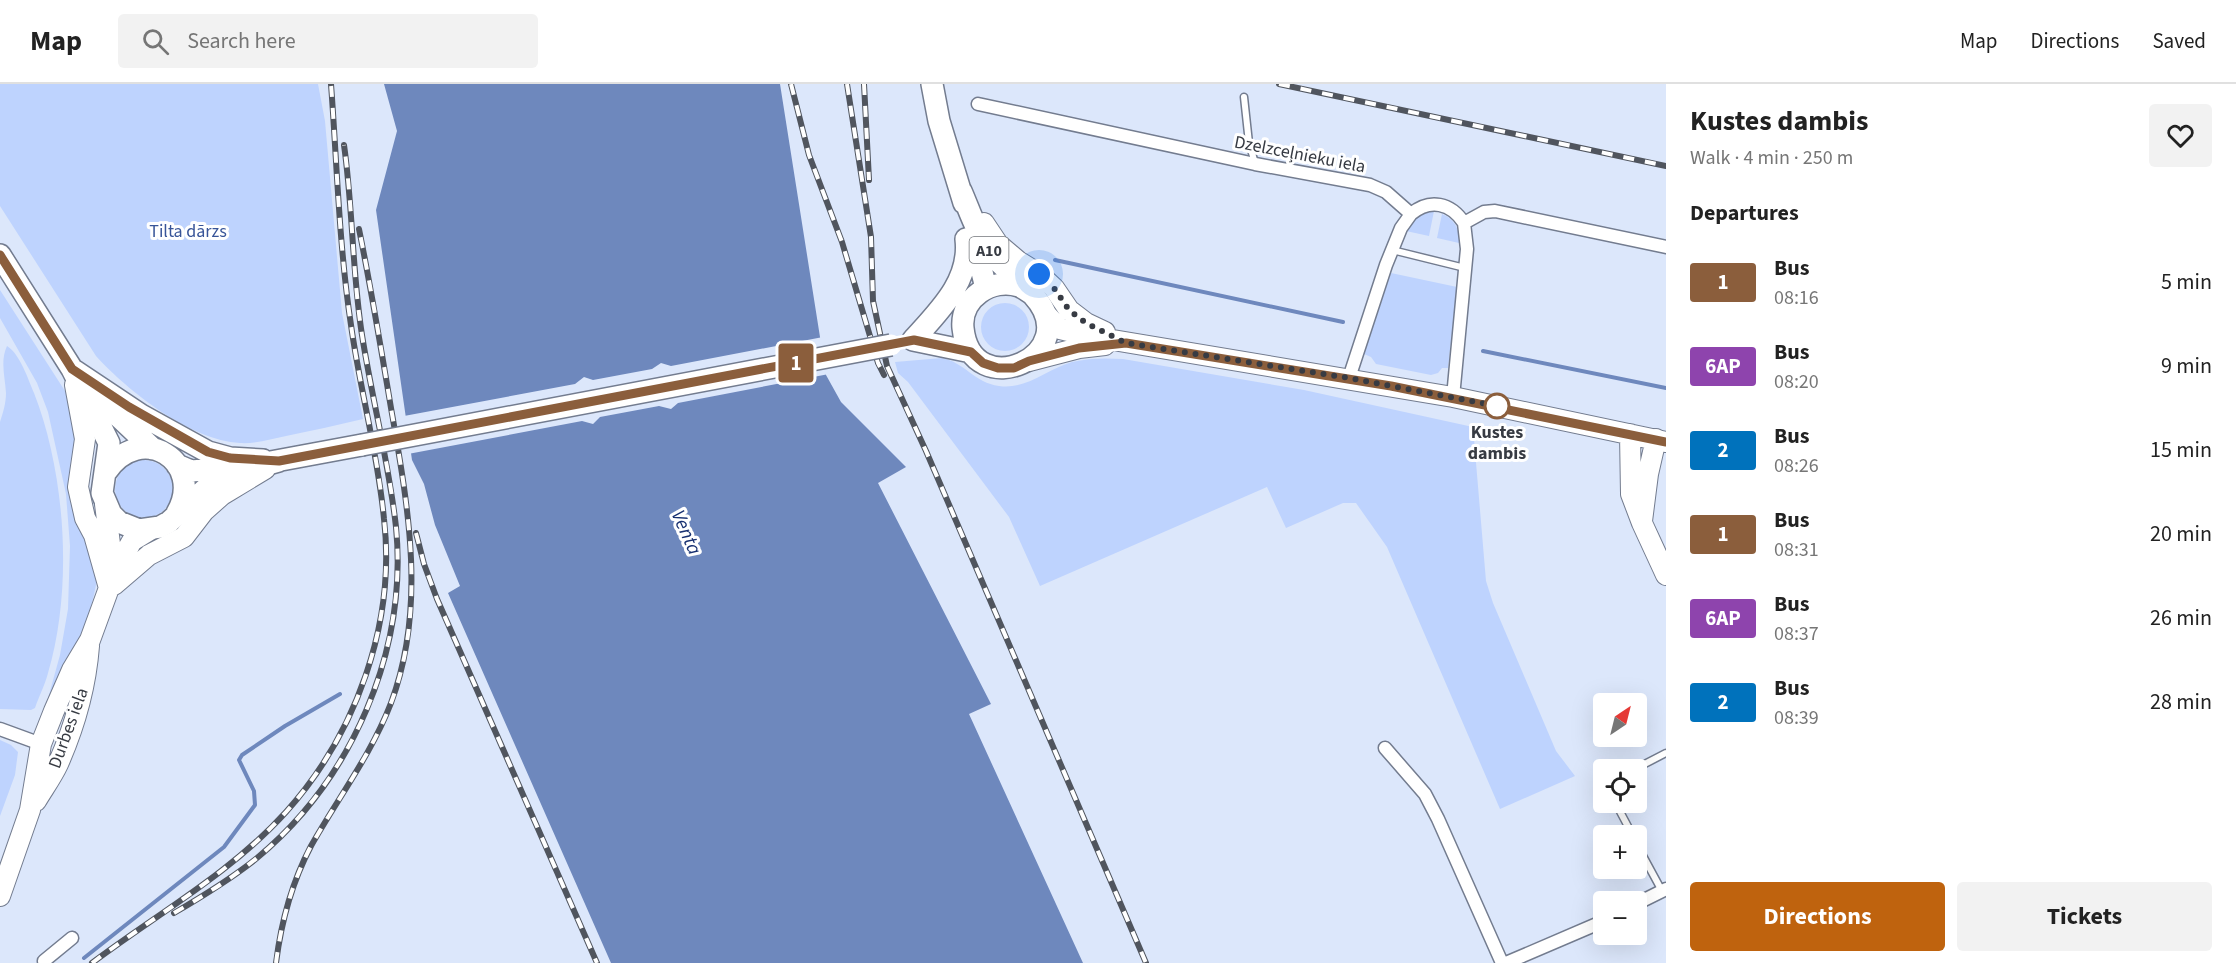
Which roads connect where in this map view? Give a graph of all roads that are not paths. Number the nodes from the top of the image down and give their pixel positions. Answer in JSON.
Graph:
{"nodes":[{"id":1,"x":932,"y":84,"type":"edge"},
{"id":2,"x":1244,"y":98,"type":"dead end"},
{"id":3,"x":978,"y":104,"type":"dead end"},
{"id":4,"x":1255,"y":164,"type":"junction"},
{"id":5,"x":961,"y":191,"type":"junction"},
{"id":6,"x":1411,"y":214,"type":"junction"},
{"id":7,"x":1464,"y":223,"type":"junction"},
{"id":8,"x":1666,"y":247,"type":"edge"},
{"id":9,"x":1391,"y":250,"type":"junction"},
{"id":10,"x":0,"y":255,"type":"edge"},
{"id":11,"x":1465,"y":268,"type":"junction"},
{"id":12,"x":986,"y":288,"type":"junction"},
{"id":13,"x":1040,"y":304,"type":"junction"},
{"id":14,"x":966,"y":308,"type":"junction"},
{"id":15,"x":914,"y":340,"type":"junction"},
{"id":16,"x":1126,"y":343,"type":"junction"},
{"id":17,"x":971,"y":352,"type":"junction"},
{"id":18,"x":1029,"y":361,"type":"junction"},
{"id":19,"x":72,"y":369,"type":"junction"},
{"id":20,"x":1349,"y":378,"type":"junction"},
{"id":21,"x":1453,"y":397,"type":"junction"},
{"id":22,"x":1630,"y":434,"type":"junction"},
{"id":23,"x":1661,"y":441,"type":"edge"},
{"id":24,"x":153,"y":449,"type":"junction"},
{"id":25,"x":279,"y":461,"type":"junction"},
{"id":26,"x":177,"y":465,"type":"junction"},
{"id":27,"x":106,"y":472,"type":"junction"},
{"id":28,"x":105,"y":504,"type":"junction"},
{"id":29,"x":176,"y":515,"type":"junction"},
{"id":30,"x":1642,"y":523,"type":"junction"},
{"id":31,"x":150,"y":530,"type":"junction"},
{"id":32,"x":1666,"y":576,"type":"edge"},
{"id":33,"x":109,"y":588,"type":"junction"},
{"id":34,"x":90,"y":640,"type":"junction"},
{"id":35,"x":0,"y":729,"type":"edge"},
{"id":36,"x":41,"y":744,"type":"junction"},
{"id":37,"x":1385,"y":748,"type":"dead end"},
{"id":38,"x":1666,"y":753,"type":"edge"},
{"id":39,"x":1647,"y":763,"type":"edge"},
{"id":40,"x":58,"y":764,"type":"junction"},
{"id":41,"x":30,"y":810,"type":"junction"},
{"id":42,"x":1647,"y":861,"type":"edge"},
{"id":43,"x":1664,"y":890,"type":"edge"},
{"id":44,"x":0,"y":896,"type":"edge"},
{"id":45,"x":1647,"y":898,"type":"edge"},
{"id":46,"x":1593,"y":926,"type":"edge"},
{"id":47,"x":72,"y":938,"type":"dead end"},
{"id":48,"x":43,"y":962,"type":"edge"},
{"id":49,"x":1504,"y":963,"type":"edge"}],
"edges":[{"from":1,"to":5,"type":"highway","number":"A10"},
{"from":2,"to":4,"type":"lane"},
{"from":3,"to":4,"type":"street","name":"Dzelzceļnieku iela"},
{"from":4,"to":6,"type":"street","name":"Dzelzceļnieku iela"},
{"from":5,"to":12,"type":"highway","number":"A10"},
{"from":5,"to":13,"type":"highway","number":"A10"},
{"from":5,"to":15,"type":"highway"},
{"from":5,"to":16,"type":"main road"},
{"from":6,"to":7,"type":"street"},
{"from":6,"to":9,"type":"street"},
{"from":7,"to":8,"type":"street"},
{"from":7,"to":11,"type":"street"},
{"from":9,"to":11,"type":"lane"},
{"from":9,"to":20,"type":"street"},
{"from":10,"to":19,"type":"highway","number":"A10"},
{"from":11,"to":21,"type":"street"},
{"from":12,"to":13,"type":"highway"},
{"from":12,"to":14,"type":"highway","number":"A10"},
{"from":13,"to":16,"type":"main road"},
{"from":13,"to":18,"type":"highway"},
{"from":14,"to":15,"type":"highway","number":"A10"},
{"from":14,"to":17,"type":"highway"},
{"from":15,"to":17,"type":"highway","number":"A10"},
{"from":15,"to":25,"type":"highway","number":"A10","bridge":true},
{"from":16,"to":18,"type":"main road"},
{"from":16,"to":20,"type":"main road"},
{"from":17,"to":18,"type":"highway","number":"A10"},
{"from":19,"to":24,"type":"highway","number":"A10"},
{"from":19,"to":25,"type":"highway"},
{"from":19,"to":27,"type":"highway","number":"A10"},
{"from":19,"to":33,"type":"main road"},
{"from":20,"to":21,"type":"main road"},
{"from":21,"to":22,"type":"main road"},
{"from":22,"to":23,"type":"main road"},
{"from":22,"to":30,"type":"main road"},
{"from":23,"to":30,"type":"main road"},
{"from":24,"to":26,"type":"highway","number":"A10"},
{"from":24,"to":27,"type":"highway"},
{"from":25,"to":26,"type":"highway","number":"A10"},
{"from":25,"to":29,"type":"highway","number":"A10"},
{"from":25,"to":33,"type":"main road"},
{"from":26,"to":29,"type":"highway"},
{"from":27,"to":28,"type":"highway","number":"A10"},
{"from":28,"to":31,"type":"highway"},
{"from":28,"to":33,"type":"main road"},
{"from":29,"to":31,"type":"highway","number":"A10"},
{"from":30,"to":32,"type":"main road"},
{"from":31,"to":33,"type":"main road"},
{"from":33,"to":34,"type":"main road","name":"Durbes iela"},
{"from":34,"to":36,"type":"main road","name":"Durbes iela"},
{"from":34,"to":40,"type":"main road","name":"Durbes iela"},
{"from":35,"to":36,"type":"street"},
{"from":36,"to":40,"type":"main road"},
{"from":36,"to":41,"type":"main road","name":"Durbes iela"},
{"from":37,"to":49,"type":"street"},
{"from":38,"to":39,"type":"lane"},
{"from":40,"to":41,"type":"main road","name":"Durbes iela"},
{"from":41,"to":44,"type":"main road","name":"Durbes iela"},
{"from":42,"to":43,"type":"lane"},
{"from":43,"to":45,"type":"street"},
{"from":46,"to":49,"type":"street"},
{"from":47,"to":48,"type":"street"}]}
